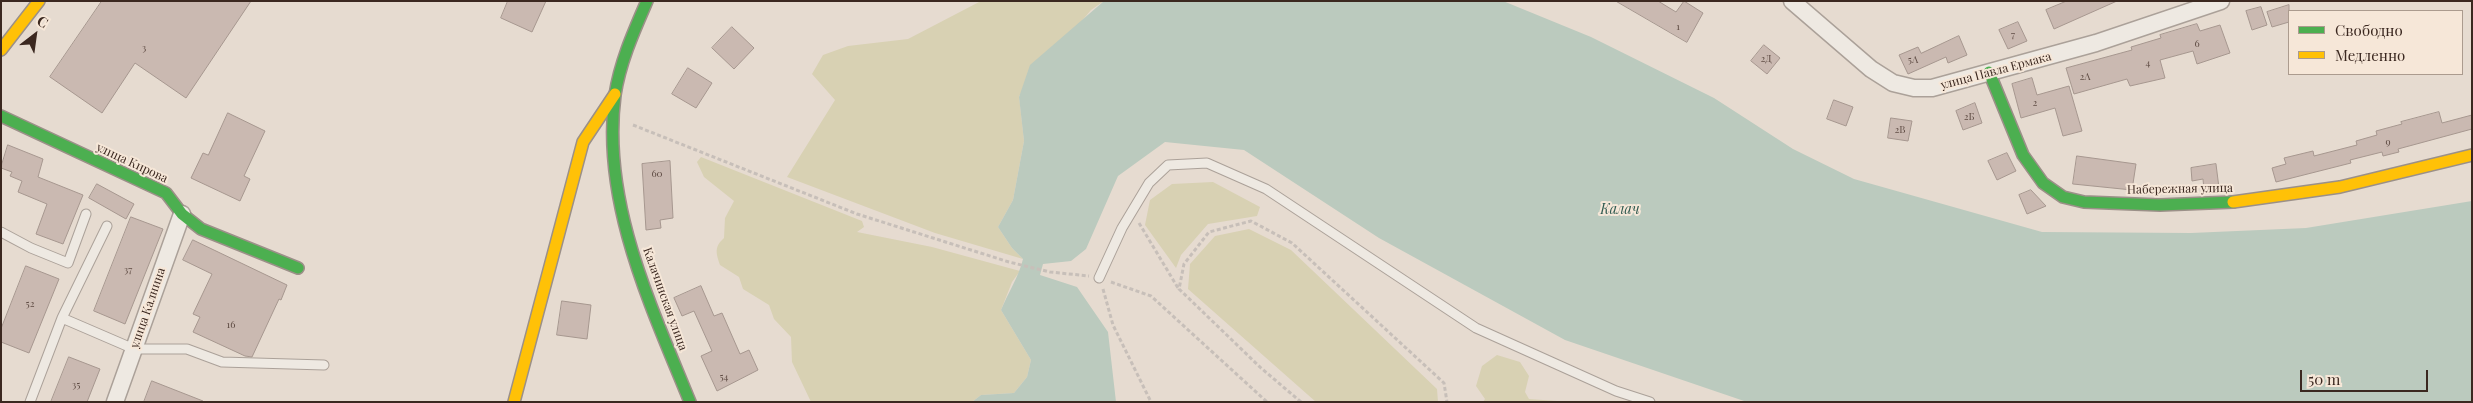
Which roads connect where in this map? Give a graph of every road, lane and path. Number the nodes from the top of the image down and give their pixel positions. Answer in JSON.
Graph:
{"nodes":[{"id":1,"x":39,"y":1,"type":"edge"},
{"id":2,"x":647,"y":1,"type":"edge"},
{"id":3,"x":1792,"y":1,"type":"edge"},
{"id":4,"x":2220,"y":1,"type":"edge"},
{"id":5,"x":1,"y":50,"type":"edge"},
{"id":6,"x":1989,"y":72,"type":"junction"},
{"id":7,"x":616,"y":92,"type":"junction"},
{"id":8,"x":1,"y":116,"type":"edge"},
{"id":9,"x":614,"y":118,"type":"junction"},
{"id":10,"x":2472,"y":155,"type":"edge"},
{"id":11,"x":1136,"y":205,"type":"junction"},
{"id":12,"x":86,"y":214,"type":"dead end"},
{"id":13,"x":182,"y":214,"type":"junction"},
{"id":14,"x":107,"y":226,"type":"dead end"},
{"id":15,"x":1,"y":232,"type":"edge"},
{"id":16,"x":298,"y":268,"type":"dead end"},
{"id":17,"x":1099,"y":278,"type":"junction"},
{"id":18,"x":1179,"y":288,"type":"junction"},
{"id":19,"x":62,"y":318,"type":"junction"},
{"id":20,"x":134,"y":349,"type":"junction"},
{"id":21,"x":324,"y":365,"type":"dead end"},
{"id":22,"x":30,"y":402,"type":"edge"},
{"id":23,"x":115,"y":402,"type":"edge"},
{"id":24,"x":514,"y":402,"type":"edge"},
{"id":25,"x":690,"y":402,"type":"edge"},
{"id":26,"x":1150,"y":402,"type":"edge"},
{"id":27,"x":1267,"y":402,"type":"edge"},
{"id":28,"x":1300,"y":402,"type":"edge"},
{"id":29,"x":1447,"y":402,"type":"edge"},
{"id":30,"x":1650,"y":402,"type":"edge"}],
"edges":[{"from":1,"to":5,"type":"street"},
{"from":2,"to":7,"type":"street","name":"Калачинская улица"},
{"from":3,"to":6,"type":"street","name":"улица Павла Ермака"},
{"from":4,"to":6,"type":"street","name":"улица Павла Ермака"},
{"from":6,"to":10,"type":"street","name":"Набережная улица"},
{"from":7,"to":9,"type":"street","name":"Калачинская улица"},
{"from":7,"to":24,"type":"street"},
{"from":8,"to":13,"type":"street","name":"улица Кирова"},
{"from":9,"to":17,"type":"path"},
{"from":9,"to":25,"type":"street","name":"Калачинская улица"},
{"from":11,"to":17,"type":"lane"},
{"from":11,"to":18,"type":"path"},
{"from":11,"to":30,"type":"lane"},
{"from":12,"to":15,"type":"lane"},
{"from":13,"to":16,"type":"street","name":"улица Кирова"},
{"from":13,"to":20,"type":"street","name":"улица Калнина"},
{"from":14,"to":19,"type":"lane"},
{"from":17,"to":26,"type":"path"},
{"from":17,"to":27,"type":"path"},
{"from":18,"to":28,"type":"path"},
{"from":18,"to":29,"type":"path"},
{"from":19,"to":20,"type":"lane"},
{"from":19,"to":22,"type":"lane"},
{"from":20,"to":21,"type":"lane"},
{"from":20,"to":23,"type":"street","name":"улица Калнина"}]}
